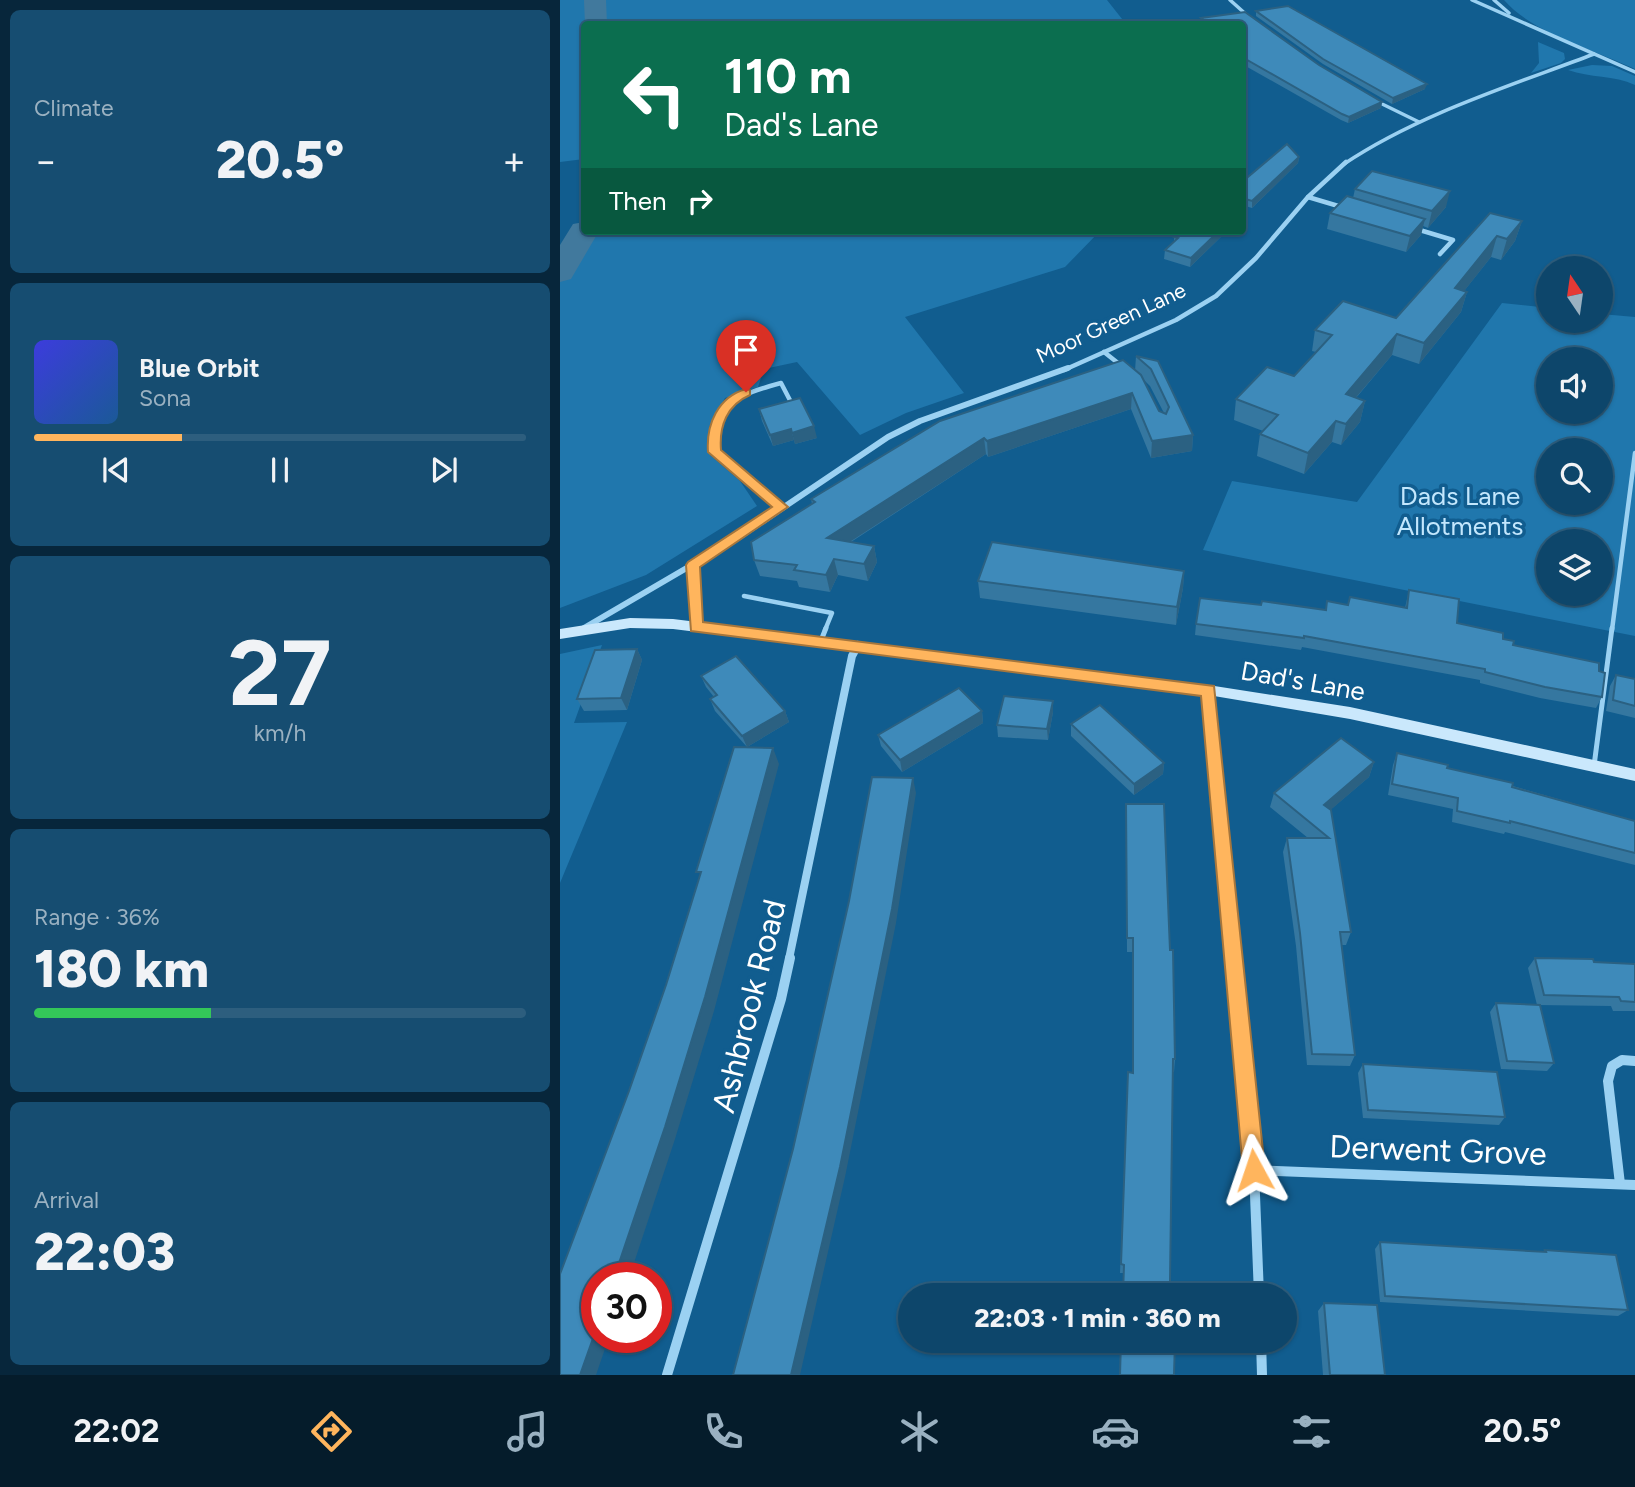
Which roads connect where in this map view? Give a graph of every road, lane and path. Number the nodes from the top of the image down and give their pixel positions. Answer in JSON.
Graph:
{"nodes":[{"id":1,"x":1230,"y":0,"type":"edge"},
{"id":2,"x":1472,"y":0,"type":"edge"},
{"id":3,"x":1494,"y":0,"type":"edge"},
{"id":4,"x":1251,"y":19,"type":"edge"},
{"id":5,"x":1515,"y":19,"type":"junction"},
{"id":6,"x":1594,"y":54,"type":"junction"},
{"id":7,"x":1635,"y":72,"type":"edge"},
{"id":8,"x":1373,"y":99,"type":"edge"},
{"id":9,"x":1419,"y":122,"type":"junction"},
{"id":10,"x":1308,"y":197,"type":"junction"},
{"id":11,"x":1348,"y":209,"type":"edge"},
{"id":12,"x":1401,"y":225,"type":"edge"},
{"id":13,"x":1440,"y":254,"type":"dead end"},
{"id":14,"x":1104,"y":352,"type":"junction"},
{"id":15,"x":1129,"y":372,"type":"edge"},
{"id":16,"x":793,"y":406,"type":"edge"},
{"id":17,"x":1635,"y":453,"type":"edge"},
{"id":18,"x":782,"y":507,"type":"junction"},
{"id":19,"x":693,"y":565,"type":"junction"},
{"id":20,"x":744,"y":596,"type":"dead end"},
{"id":21,"x":696,"y":627,"type":"junction"},
{"id":22,"x":584,"y":628,"type":"junction"},
{"id":23,"x":560,"y":634,"type":"edge"},
{"id":24,"x":820,"y":643,"type":"junction"},
{"id":25,"x":858,"y":645,"type":"junction"},
{"id":26,"x":1208,"y":690,"type":"junction"},
{"id":27,"x":1594,"y":766,"type":"junction"},
{"id":28,"x":1635,"y":775,"type":"edge"},
{"id":29,"x":1635,"y":1060,"type":"edge"},
{"id":30,"x":1254,"y":1170,"type":"junction"},
{"id":31,"x":1620,"y":1184,"type":"junction"},
{"id":32,"x":1635,"y":1185,"type":"edge"},
{"id":33,"x":1259,"y":1283,"type":"edge"},
{"id":34,"x":1261,"y":1353,"type":"edge"},
{"id":35,"x":667,"y":1375,"type":"edge"},
{"id":36,"x":1262,"y":1375,"type":"edge"}],
"edges":[{"from":1,"to":4,"type":"street"},
{"from":2,"to":5,"type":"street"},
{"from":3,"to":5,"type":"street"},
{"from":5,"to":6,"type":"street"},
{"from":6,"to":7,"type":"street"},
{"from":6,"to":9,"type":"street","name":"Moor Green Lane"},
{"from":8,"to":9,"type":"street"},
{"from":9,"to":10,"type":"street","name":"Moor Green Lane"},
{"from":10,"to":11,"type":"street"},
{"from":10,"to":14,"type":"street","name":"Moor Green Lane"},
{"from":12,"to":13,"type":"street"},
{"from":14,"to":15,"type":"street"},
{"from":14,"to":18,"type":"street","name":"Moor Green Lane"},
{"from":16,"to":18,"type":"lane"},
{"from":17,"to":27,"type":"lane"},
{"from":18,"to":19,"type":"street","name":"Moor Green Lane"},
{"from":19,"to":21,"type":"street"},
{"from":19,"to":22,"type":"street","name":"Moor Green Lane"},
{"from":20,"to":24,"type":"lane"},
{"from":21,"to":22,"type":"street","name":"Dad's Lane"},
{"from":21,"to":24,"type":"street","name":"Dad's Lane"},
{"from":22,"to":23,"type":"street","name":"Moor Green Lane"},
{"from":24,"to":25,"type":"street","name":"Dad's Lane"},
{"from":25,"to":26,"type":"street","name":"Dad's Lane"},
{"from":25,"to":35,"type":"street","name":"Ashbrook Road"},
{"from":26,"to":27,"type":"street","name":"Dad's Lane"},
{"from":26,"to":30,"type":"street"},
{"from":27,"to":28,"type":"street","name":"Dad's Lane"},
{"from":29,"to":31,"type":"street"},
{"from":30,"to":31,"type":"street","name":"Derwent Grove"},
{"from":30,"to":33,"type":"street"},
{"from":31,"to":32,"type":"street","name":"Derwent Grove"},
{"from":34,"to":36,"type":"street"}]}
